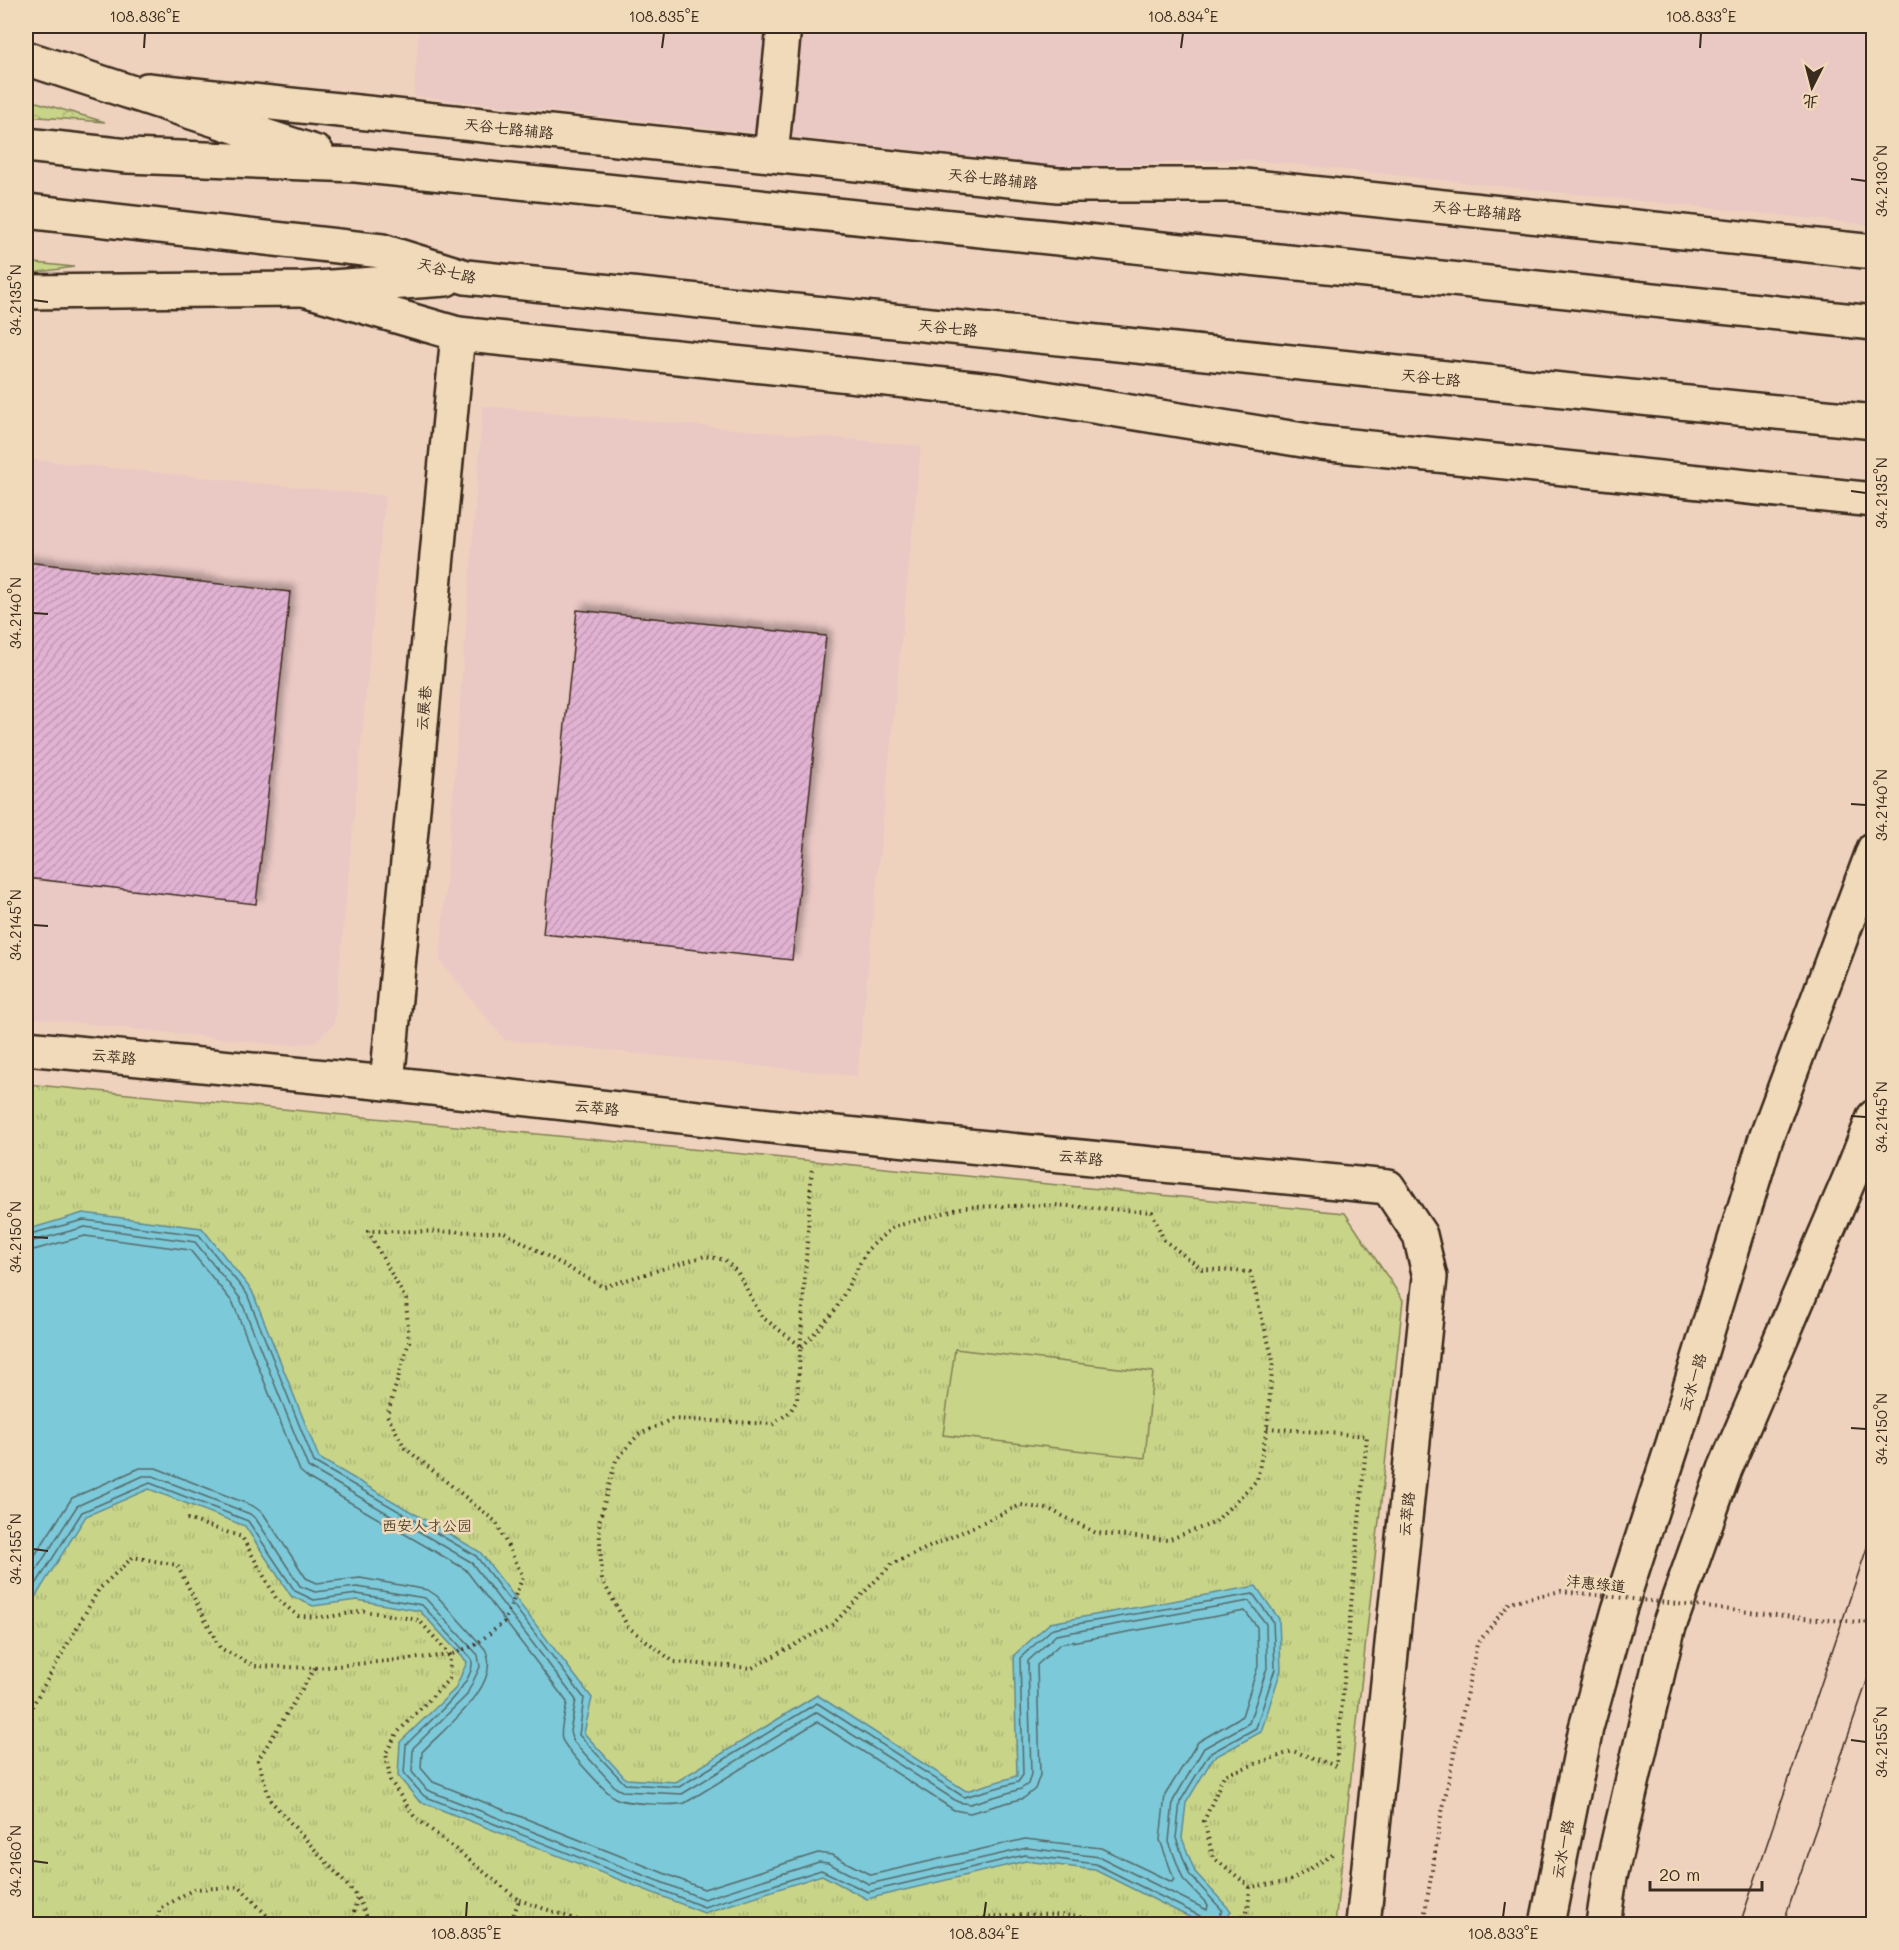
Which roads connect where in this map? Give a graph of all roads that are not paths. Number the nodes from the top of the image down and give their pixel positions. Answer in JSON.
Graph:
{"nodes":[{"id":1,"x":784,"y":26,"type":"edge"},
{"id":2,"x":26,"y":58,"type":"edge"},
{"id":3,"x":113,"y":87,"type":"junction"},
{"id":4,"x":26,"y":145,"type":"edge"},
{"id":5,"x":771,"y":155,"type":"junction"},
{"id":6,"x":356,"y":165,"type":"junction"},
{"id":7,"x":26,"y":211,"type":"edge"},
{"id":8,"x":1874,"y":252,"type":"edge"},
{"id":9,"x":466,"y":277,"type":"junction"},
{"id":10,"x":303,"y":289,"type":"junction"},
{"id":11,"x":26,"y":292,"type":"edge"},
{"id":12,"x":1874,"y":323,"type":"edge"},
{"id":13,"x":458,"y":334,"type":"junction"},
{"id":14,"x":1874,"y":422,"type":"edge"},
{"id":15,"x":1874,"y":500,"type":"edge"},
{"id":16,"x":1874,"y":849,"type":"edge"},
{"id":17,"x":26,"y":1048,"type":"edge"},
{"id":18,"x":387,"y":1083,"type":"junction"},
{"id":19,"x":1874,"y":1117,"type":"edge"},
{"id":20,"x":1363,"y":1924,"type":"edge"},
{"id":21,"x":1547,"y":1924,"type":"edge"},
{"id":22,"x":1603,"y":1924,"type":"edge"}],
"edges":[{"from":1,"to":5,"type":"street"},
{"from":2,"to":3,"type":"street"},
{"from":3,"to":5,"type":"street","name":"天谷七路辅路"},
{"from":3,"to":6,"type":"street"},
{"from":4,"to":6,"type":"street"},
{"from":5,"to":8,"type":"street","name":"天谷七路辅路"},
{"from":6,"to":12,"type":"street"},
{"from":7,"to":9,"type":"street","name":"天谷七路"},
{"from":9,"to":10,"type":"street"},
{"from":9,"to":14,"type":"street","name":"天谷七路"},
{"from":10,"to":11,"type":"street"},
{"from":10,"to":13,"type":"street"},
{"from":13,"to":15,"type":"street"},
{"from":13,"to":18,"type":"street","name":"云展巷"},
{"from":16,"to":21,"type":"street","name":"云水一路"},
{"from":17,"to":18,"type":"street","name":"云萃路"},
{"from":18,"to":20,"type":"street","name":"云萃路"},
{"from":19,"to":22,"type":"street"}]}
